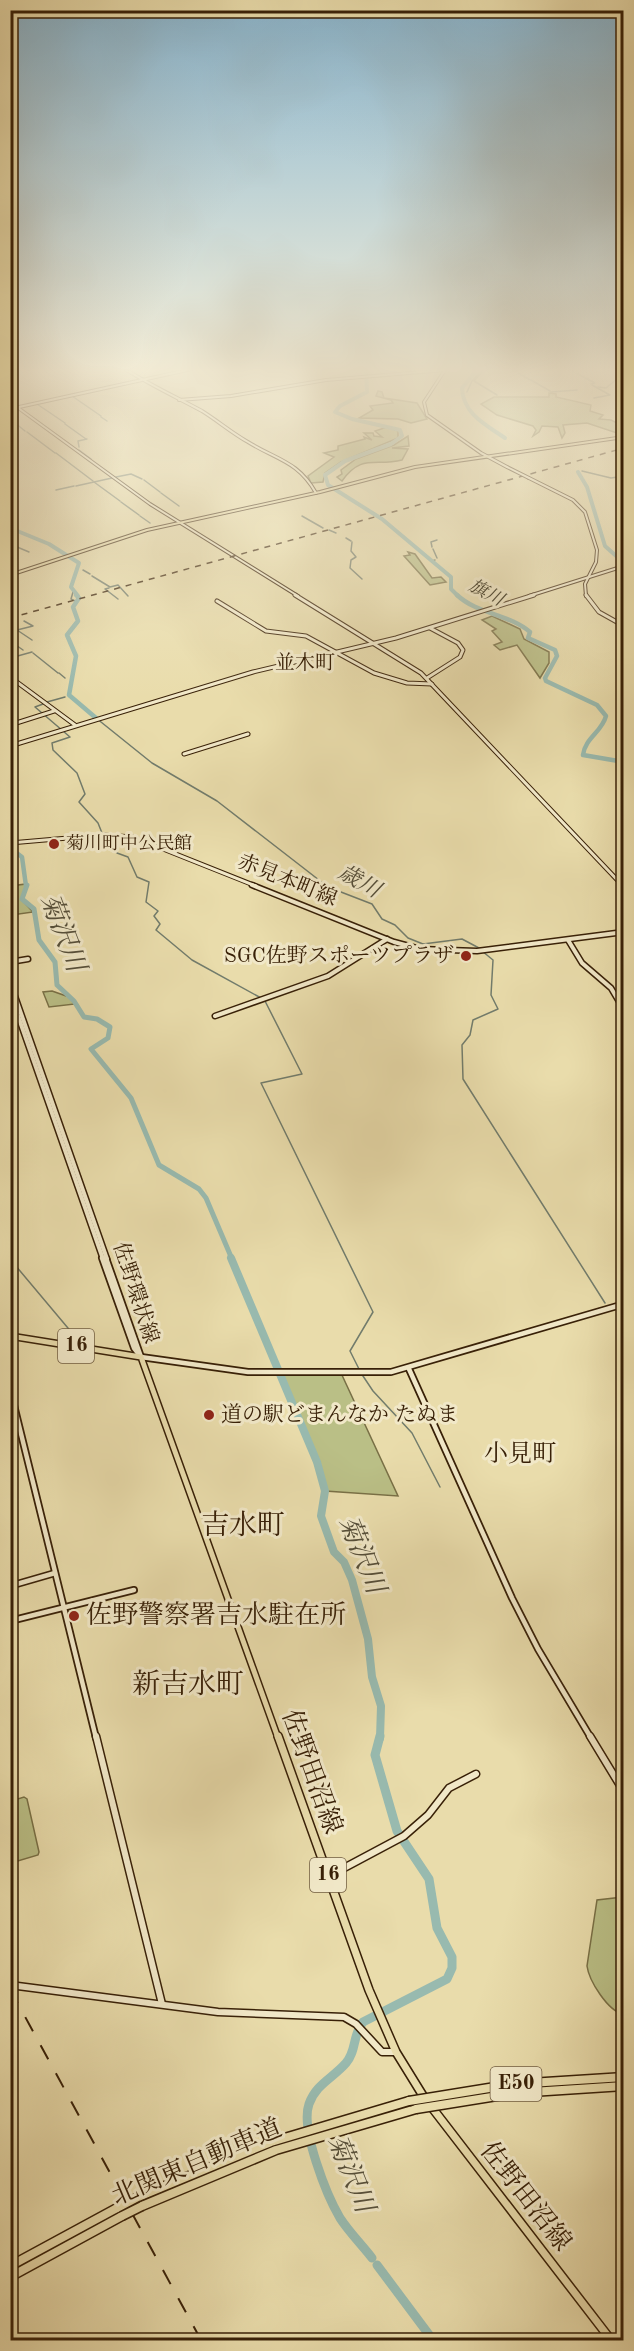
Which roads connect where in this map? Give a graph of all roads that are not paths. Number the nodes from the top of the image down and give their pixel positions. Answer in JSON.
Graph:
{"nodes":[{"id":1,"x":116,"y":479,"type":"edge"},
{"id":2,"x":309,"y":479,"type":"edge"},
{"id":3,"x":372,"y":479,"type":"edge"},
{"id":4,"x":530,"y":479,"type":"edge"},
{"id":5,"x":318,"y":492,"type":"junction"},
{"id":6,"x":180,"y":522,"type":"junction"},
{"id":7,"x":623,"y":566,"type":"edge"},
{"id":8,"x":592,"y":570,"type":"junction"},
{"id":9,"x":603,"y":573,"type":"junction"},
{"id":10,"x":10,"y":576,"type":"edge"},
{"id":11,"x":588,"y":578,"type":"junction"},
{"id":12,"x":573,"y":582,"type":"junction"},
{"id":13,"x":585,"y":584,"type":"junction"},
{"id":14,"x":217,"y":601,"type":"dead end"},
{"id":15,"x":624,"y":626,"type":"edge"},
{"id":16,"x":430,"y":627,"type":"junction"},
{"id":17,"x":373,"y":644,"type":"junction"},
{"id":18,"x":333,"y":653,"type":"junction"},
{"id":19,"x":10,"y":677,"type":"edge"},
{"id":20,"x":427,"y":678,"type":"junction"},
{"id":21,"x":433,"y":684,"type":"junction"},
{"id":22,"x":54,"y":711,"type":"junction"},
{"id":23,"x":10,"y":725,"type":"edge"},
{"id":24,"x":75,"y":726,"type":"junction"},
{"id":25,"x":248,"y":734,"type":"dead end"},
{"id":26,"x":10,"y":746,"type":"edge"},
{"id":27,"x":184,"y":754,"type":"dead end"},
{"id":28,"x":10,"y":843,"type":"edge"},
{"id":29,"x":624,"y":887,"type":"edge"},
{"id":30,"x":624,"y":932,"type":"edge"},
{"id":31,"x":387,"y":939,"type":"junction"},
{"id":32,"x":568,"y":940,"type":"junction"},
{"id":33,"x":28,"y":959,"type":"dead end"},
{"id":34,"x":10,"y":962,"type":"edge"},
{"id":35,"x":10,"y":982,"type":"edge"},
{"id":36,"x":10,"y":993,"type":"edge"},
{"id":37,"x":624,"y":1010,"type":"edge"},
{"id":38,"x":214,"y":1016,"type":"dead end"},
{"id":39,"x":624,"y":1304,"type":"edge"},
{"id":40,"x":10,"y":1336,"type":"edge"},
{"id":41,"x":141,"y":1357,"type":"junction"},
{"id":42,"x":409,"y":1369,"type":"junction"},
{"id":43,"x":10,"y":1389,"type":"edge"},
{"id":44,"x":55,"y":1573,"type":"junction"},
{"id":45,"x":10,"y":1586,"type":"edge"},
{"id":46,"x":134,"y":1590,"type":"dead end"},
{"id":47,"x":64,"y":1607,"type":"junction"},
{"id":48,"x":10,"y":1621,"type":"edge"},
{"id":49,"x":476,"y":1774,"type":"dead end"},
{"id":50,"x":624,"y":1792,"type":"edge"},
{"id":51,"x":328,"y":1876,"type":"junction"},
{"id":52,"x":10,"y":1986,"type":"edge"},
{"id":53,"x":162,"y":2004,"type":"junction"},
{"id":54,"x":396,"y":2052,"type":"junction"},
{"id":55,"x":624,"y":2077,"type":"edge"},
{"id":56,"x":624,"y":2086,"type":"edge"},
{"id":57,"x":409,"y":2101,"type":"joint"},
{"id":58,"x":322,"y":2129,"type":"junction"},
{"id":59,"x":294,"y":2133,"type":"joint"},
{"id":60,"x":140,"y":2202,"type":"junction"},
{"id":61,"x":119,"y":2212,"type":"junction"},
{"id":62,"x":10,"y":2266,"type":"edge"},
{"id":63,"x":10,"y":2277,"type":"edge"},
{"id":64,"x":611,"y":2340,"type":"edge"}],
"edges":[{"from":1,"to":6,"type":"street"},
{"from":2,"to":5,"type":"street"},
{"from":3,"to":5,"type":"main road"},
{"from":4,"to":8,"type":"street","bridge":true},
{"from":5,"to":6,"type":"main road"},
{"from":6,"to":10,"type":"main road"},
{"from":6,"to":17,"type":"street"},
{"from":7,"to":9,"type":"street"},
{"from":8,"to":9,"type":"street"},
{"from":8,"to":11,"type":"street"},
{"from":9,"to":11,"type":"street"},
{"from":11,"to":12,"type":"street"},
{"from":11,"to":13,"type":"street"},
{"from":12,"to":13,"type":"street"},
{"from":12,"to":16,"type":"street"},
{"from":13,"to":15,"type":"street"},
{"from":14,"to":18,"type":"street"},
{"from":16,"to":17,"type":"street"},
{"from":16,"to":20,"type":"street"},
{"from":17,"to":18,"type":"street"},
{"from":17,"to":20,"type":"street"},
{"from":18,"to":21,"type":"street"},
{"from":18,"to":24,"type":"street"},
{"from":19,"to":22,"type":"street"},
{"from":20,"to":21,"type":"street"},
{"from":21,"to":29,"type":"street"},
{"from":22,"to":23,"type":"street"},
{"from":22,"to":24,"type":"street"},
{"from":24,"to":26,"type":"street"},
{"from":25,"to":27,"type":"street"},
{"from":28,"to":31,"type":"street","name":"赤見本町線"},
{"from":30,"to":32,"type":"main road","name":"赤見本町線"},
{"from":31,"to":32,"type":"street","name":"赤見本町線"},
{"from":31,"to":38,"type":"street"},
{"from":32,"to":37,"type":"street"},
{"from":33,"to":34,"type":"street"},
{"from":35,"to":41,"type":"street","name":"佐野環状線"},
{"from":36,"to":41,"type":"street","name":"佐野環状線"},
{"from":39,"to":42,"type":"street"},
{"from":40,"to":41,"type":"main road","number":"16"},
{"from":41,"to":42,"type":"street"},
{"from":41,"to":51,"type":"main road","name":"佐野田沼線","number":"16"},
{"from":42,"to":50,"type":"street"},
{"from":43,"to":44,"type":"street"},
{"from":44,"to":45,"type":"street"},
{"from":44,"to":47,"type":"street"},
{"from":46,"to":47,"type":"street"},
{"from":47,"to":48,"type":"street"},
{"from":47,"to":53,"type":"street"},
{"from":49,"to":51,"type":"street"},
{"from":51,"to":54,"type":"main road","name":"佐野田沼線","number":"16"},
{"from":52,"to":53,"type":"street"},
{"from":53,"to":54,"type":"street"},
{"from":54,"to":64,"type":"main road","name":"佐野田沼線","number":"16"},
{"from":55,"to":57,"type":"highway","name":"北関東自動車道","number":"E50","bridge":true},
{"from":56,"to":58,"type":"highway","name":"北関東自動車道","number":"E50","bridge":true},
{"from":57,"to":58,"type":"highway","name":"北関東自動車道","number":"E50"},
{"from":58,"to":59,"type":"highway","name":"北関東自動車道","number":"E50"},
{"from":58,"to":60,"type":"highway","name":"北関東自動車道","number":"E50"},
{"from":59,"to":60,"type":"highway","name":"北関東自動車道","number":"E50"},
{"from":60,"to":61,"type":"highway","name":"北関東自動車道","number":"E50","bridge":true},
{"from":61,"to":62,"type":"highway","name":"北関東自動車道","number":"E50"},
{"from":61,"to":63,"type":"highway","name":"北関東自動車道","number":"E50"}]}
